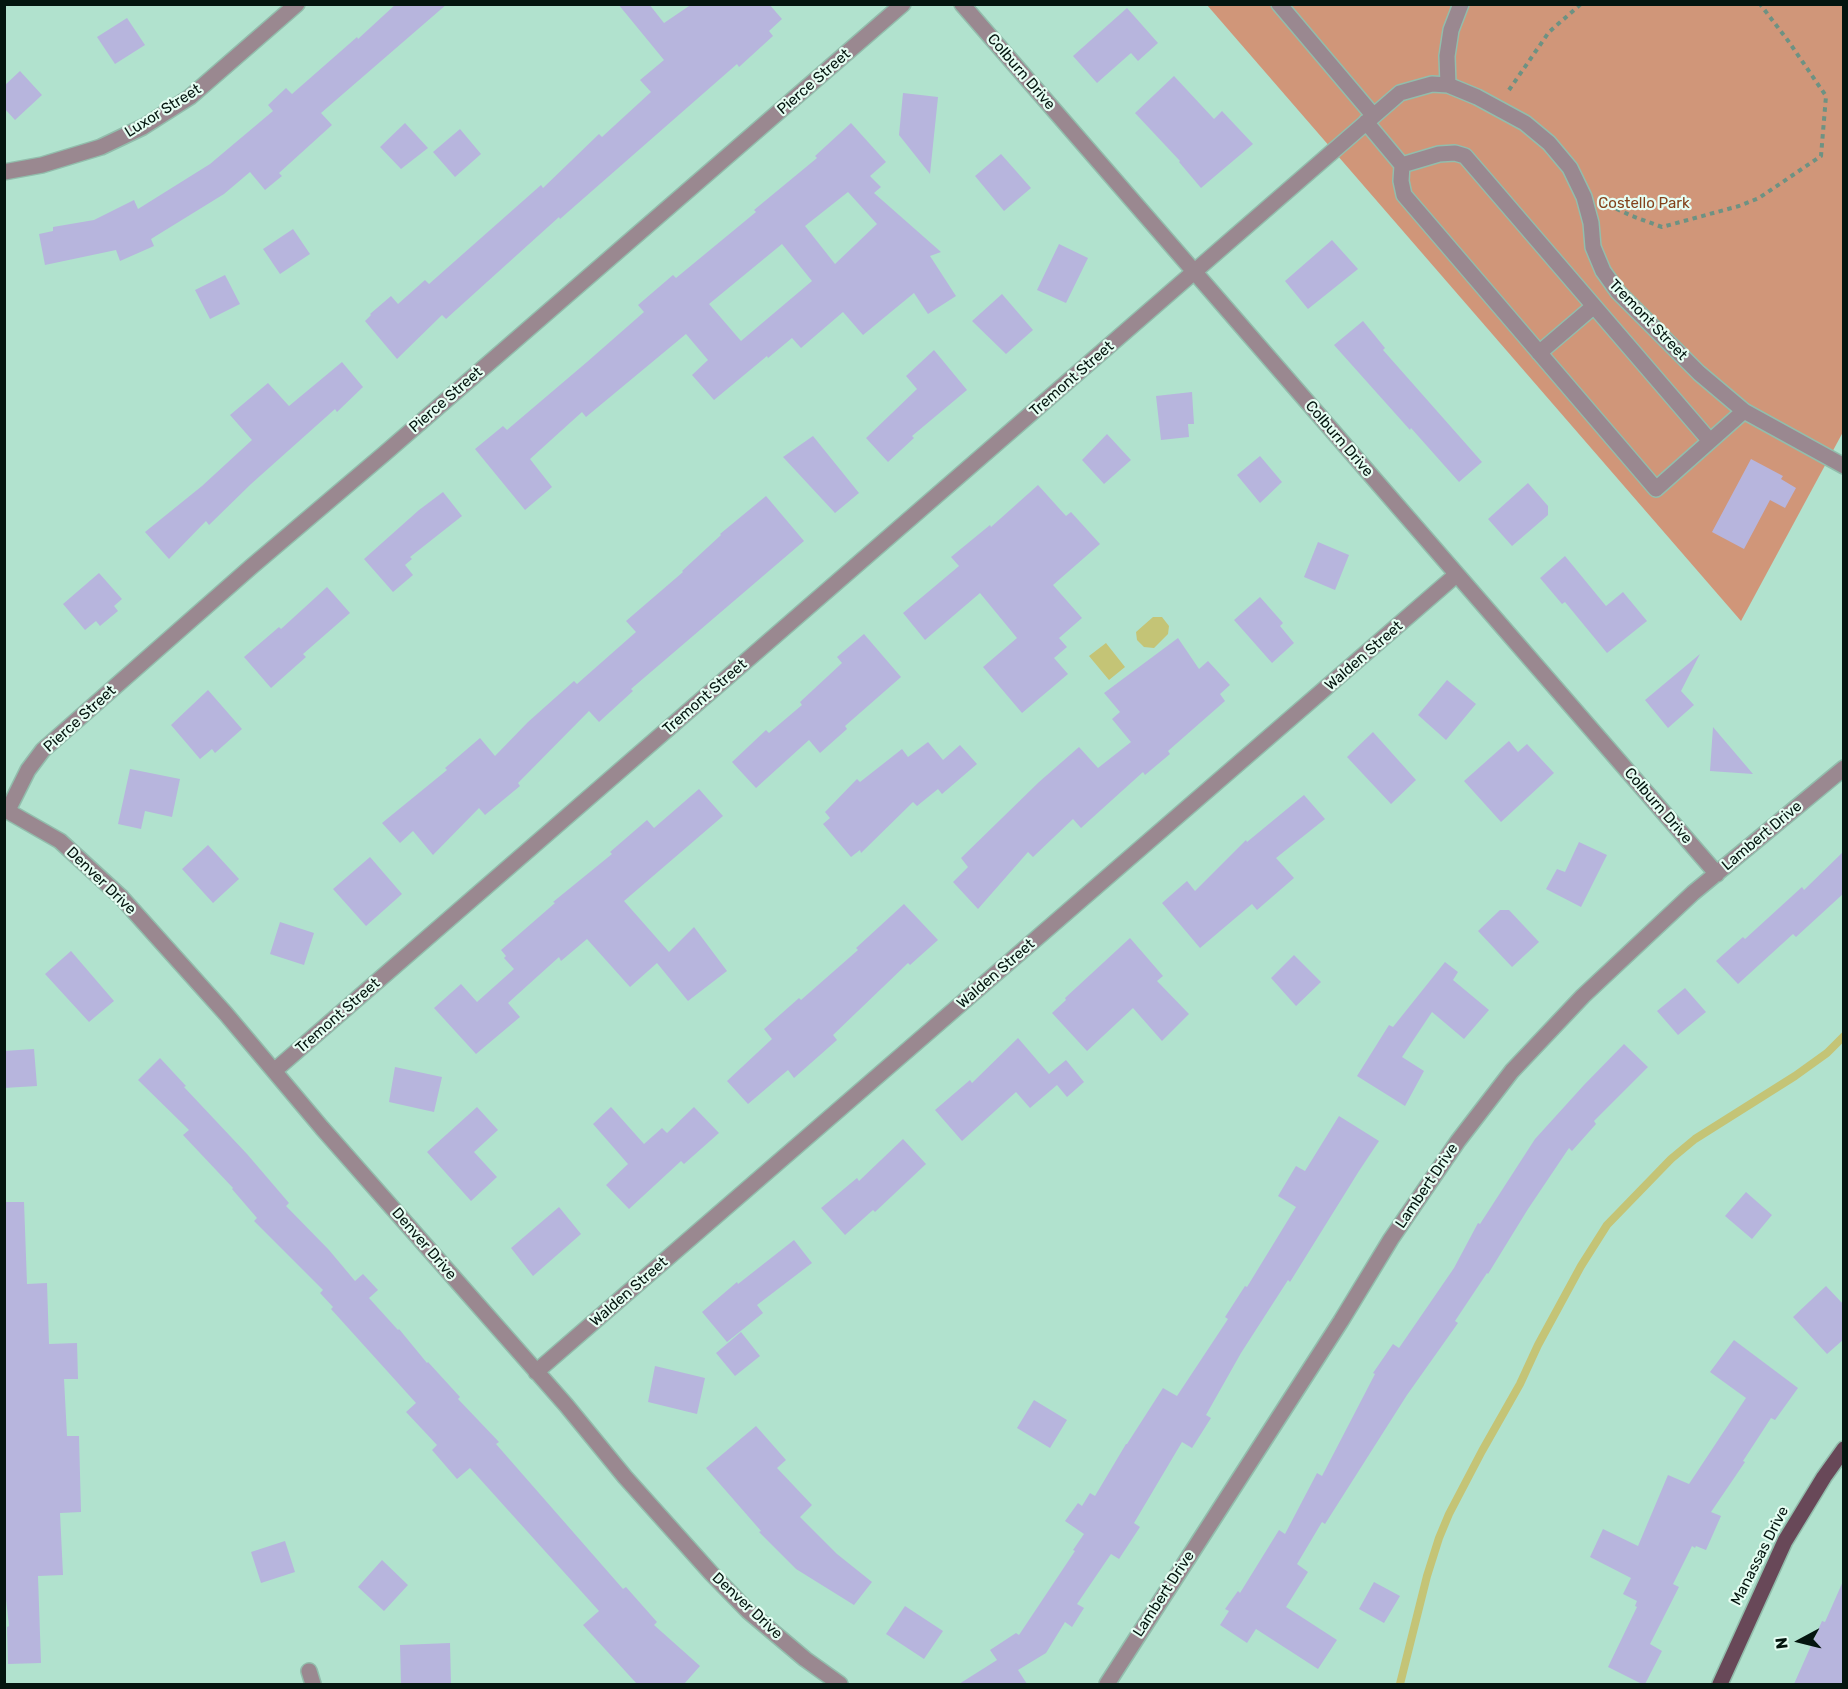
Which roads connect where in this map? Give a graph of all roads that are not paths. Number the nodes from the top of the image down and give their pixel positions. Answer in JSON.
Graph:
{"nodes":[{"id":1,"x":297,"y":4,"type":"edge"},
{"id":2,"x":903,"y":4,"type":"edge"},
{"id":3,"x":962,"y":4,"type":"edge"},
{"id":4,"x":1279,"y":4,"type":"edge"},
{"id":5,"x":1461,"y":4,"type":"edge"},
{"id":6,"x":1448,"y":85,"type":"junction"},
{"id":7,"x":1370,"y":118,"type":"junction"},
{"id":8,"x":1402,"y":165,"type":"junction"},
{"id":9,"x":4,"y":172,"type":"edge"},
{"id":10,"x":1195,"y":272,"type":"junction"},
{"id":11,"x":1594,"y":306,"type":"junction"},
{"id":12,"x":1539,"y":353,"type":"junction"},
{"id":13,"x":1744,"y":411,"type":"junction"},
{"id":14,"x":1710,"y":441,"type":"junction"},
{"id":15,"x":1844,"y":466,"type":"edge"},
{"id":16,"x":1456,"y":575,"type":"junction"},
{"id":17,"x":1844,"y":768,"type":"edge"},
{"id":18,"x":6,"y":809,"type":"edge"},
{"id":19,"x":1717,"y":874,"type":"junction"},
{"id":20,"x":274,"y":1071,"type":"junction"},
{"id":21,"x":536,"y":1372,"type":"junction"},
{"id":22,"x":1844,"y":1449,"type":"edge"},
{"id":23,"x":840,"y":1684,"type":"edge"},
{"id":24,"x":1107,"y":1684,"type":"edge"},
{"id":25,"x":1720,"y":1684,"type":"edge"}],
"edges":[{"from":1,"to":9,"type":"street","name":"Luxor Street"},
{"from":2,"to":18,"type":"street","name":"Pierce Street"},
{"from":3,"to":10,"type":"street","name":"Colburn Drive"},
{"from":4,"to":7,"type":"street"},
{"from":5,"to":6,"type":"street"},
{"from":6,"to":7,"type":"street","name":"Tremont Street"},
{"from":6,"to":13,"type":"street","name":"Tremont Street"},
{"from":7,"to":8,"type":"street"},
{"from":7,"to":10,"type":"street","name":"Tremont Street"},
{"from":8,"to":11,"type":"street"},
{"from":8,"to":12,"type":"street"},
{"from":10,"to":16,"type":"street","name":"Colburn Drive"},
{"from":10,"to":20,"type":"street","name":"Tremont Street"},
{"from":11,"to":12,"type":"street"},
{"from":11,"to":14,"type":"street"},
{"from":12,"to":14,"type":"street"},
{"from":13,"to":14,"type":"street"},
{"from":13,"to":15,"type":"street","name":"Tremont Street"},
{"from":16,"to":19,"type":"street","name":"Colburn Drive"},
{"from":16,"to":21,"type":"street","name":"Walden Street"},
{"from":17,"to":19,"type":"street","name":"Lambert Drive"},
{"from":18,"to":20,"type":"street","name":"Denver Drive"},
{"from":19,"to":24,"type":"street","name":"Lambert Drive"},
{"from":20,"to":21,"type":"street","name":"Denver Drive"},
{"from":21,"to":23,"type":"street","name":"Denver Drive"},
{"from":22,"to":25,"type":"main road","name":"Manassas Drive"}]}
